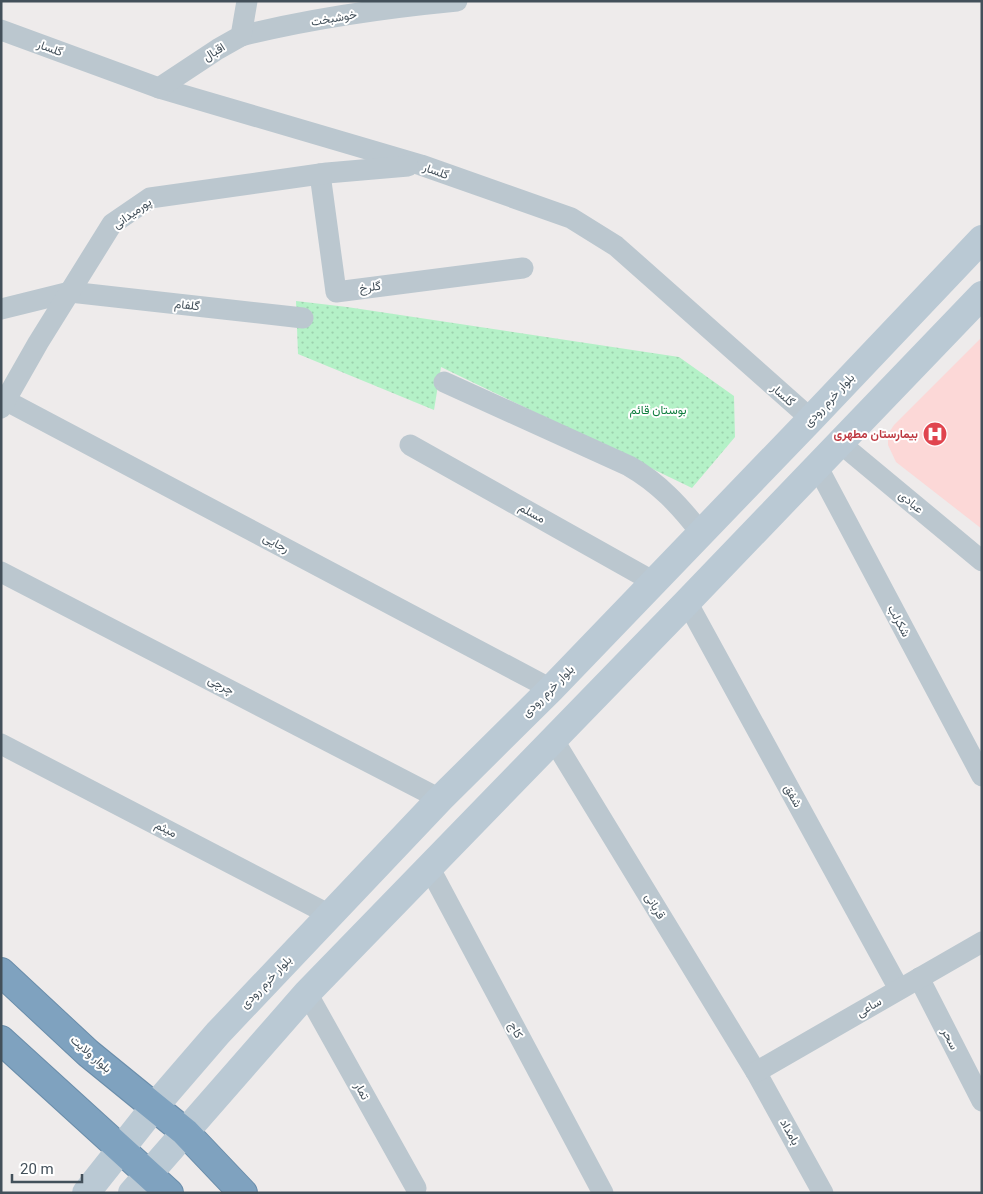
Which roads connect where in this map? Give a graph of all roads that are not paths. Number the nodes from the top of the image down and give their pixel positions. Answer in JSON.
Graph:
{"nodes":[{"id":1,"x":247,"y":1,"type":"edge"},
{"id":2,"x":457,"y":1,"type":"edge"},
{"id":3,"x":1,"y":30,"type":"edge"},
{"id":4,"x":241,"y":36,"type":"junction"},
{"id":5,"x":159,"y":88,"type":"junction"},
{"id":6,"x":421,"y":165,"type":"junction"},
{"id":7,"x":320,"y":174,"type":"junction"},
{"id":8,"x":982,"y":239,"type":"edge"},
{"id":9,"x":523,"y":268,"type":"dead end"},
{"id":10,"x":70,"y":292,"type":"junction"},
{"id":11,"x":982,"y":296,"type":"edge"},
{"id":12,"x":1,"y":309,"type":"edge"},
{"id":13,"x":303,"y":318,"type":"dead end"},
{"id":14,"x":444,"y":382,"type":"dead end"},
{"id":15,"x":2,"y":402,"type":"edge"},
{"id":16,"x":811,"y":419,"type":"junction"},
{"id":17,"x":840,"y":443,"type":"junction"},
{"id":18,"x":410,"y":445,"type":"dead end"},
{"id":19,"x":817,"y":466,"type":"junction"},
{"id":20,"x":701,"y":533,"type":"junction"},
{"id":21,"x":982,"y":561,"type":"edge"},
{"id":22,"x":1,"y":572,"type":"edge"},
{"id":23,"x":654,"y":582,"type":"junction"},
{"id":24,"x":687,"y":602,"type":"junction"},
{"id":25,"x":551,"y":689,"type":"junction"},
{"id":26,"x":553,"y":739,"type":"junction"},
{"id":27,"x":1,"y":744,"type":"edge"},
{"id":28,"x":982,"y":776,"type":"edge"},
{"id":29,"x":440,"y":799,"type":"junction"},
{"id":30,"x":428,"y":868,"type":"junction"},
{"id":31,"x":330,"y":915,"type":"junction"},
{"id":32,"x":982,"y":942,"type":"edge"},
{"id":33,"x":1,"y":972,"type":"edge"},
{"id":34,"x":918,"y":978,"type":"junction"},
{"id":35,"x":899,"y":989,"type":"junction"},
{"id":36,"x":307,"y":993,"type":"junction"},
{"id":37,"x":1,"y":1040,"type":"edge"},
{"id":38,"x":756,"y":1072,"type":"junction"},
{"id":39,"x":982,"y":1101,"type":"edge"},
{"id":40,"x":155,"y":1106,"type":"junction"},
{"id":41,"x":185,"y":1132,"type":"junction"},
{"id":42,"x":120,"y":1149,"type":"junction"},
{"id":43,"x":140,"y":1183,"type":"edge"},
{"id":44,"x":416,"y":1188,"type":"dead end"},
{"id":45,"x":86,"y":1193,"type":"edge"},
{"id":46,"x":170,"y":1193,"type":"edge"},
{"id":47,"x":243,"y":1193,"type":"edge"},
{"id":48,"x":603,"y":1193,"type":"edge"},
{"id":49,"x":823,"y":1193,"type":"edge"}],
"edges":[{"from":1,"to":4,"type":"street"},
{"from":2,"to":4,"type":"street","name":"خوشبخت"},
{"from":3,"to":5,"type":"street","name":"گلسار"},
{"from":4,"to":5,"type":"street","name":"اقبال"},
{"from":5,"to":6,"type":"street","name":"گلسار"},
{"from":6,"to":7,"type":"street","name":"پورمیدانی"},
{"from":6,"to":16,"type":"street","name":"گلسار"},
{"from":7,"to":9,"type":"street","name":"گلرخ"},
{"from":7,"to":10,"type":"street","name":"پورمیدانی"},
{"from":8,"to":16,"type":"main road","name":"بلوار خرم رودی"},
{"from":10,"to":12,"type":"street"},
{"from":10,"to":13,"type":"street","name":"گلفام"},
{"from":10,"to":15,"type":"street","name":"پورمیدانی"},
{"from":11,"to":17,"type":"main road"},
{"from":14,"to":20,"type":"street"},
{"from":15,"to":25,"type":"street","name":"رجایی"},
{"from":16,"to":20,"type":"main road","name":"بلوار خرم رودی"},
{"from":17,"to":19,"type":"main road"},
{"from":17,"to":21,"type":"street","name":"عبادی"},
{"from":18,"to":23,"type":"street","name":"مسلم"},
{"from":19,"to":24,"type":"main road"},
{"from":19,"to":28,"type":"street","name":"شکرلب"},
{"from":20,"to":23,"type":"main road","name":"بلوار خرم رودی"},
{"from":22,"to":29,"type":"street","name":"چرچی"},
{"from":23,"to":25,"type":"main road","name":"بلوار خرم رودی"},
{"from":24,"to":26,"type":"main road"},
{"from":24,"to":35,"type":"street","name":"شفق"},
{"from":25,"to":29,"type":"main road","name":"بلوار خرم رودی"},
{"from":26,"to":30,"type":"main road"},
{"from":26,"to":38,"type":"street","name":"قربانی"},
{"from":27,"to":31,"type":"street","name":"میثم"},
{"from":29,"to":31,"type":"main road","name":"بلوار خرم رودی"},
{"from":30,"to":36,"type":"main road"},
{"from":30,"to":48,"type":"street","name":"کاج"},
{"from":31,"to":40,"type":"main road","name":"بلوار خرم رودی"},
{"from":32,"to":34,"type":"street","name":"ساعی"},
{"from":33,"to":40,"type":"highway","name":"بلوار ولایت"},
{"from":34,"to":35,"type":"street","name":"ساعی"},
{"from":34,"to":39,"type":"street","name":"سحر"},
{"from":35,"to":38,"type":"street","name":"ساعی"},
{"from":36,"to":41,"type":"main road"},
{"from":36,"to":44,"type":"street","name":"تمار"},
{"from":37,"to":42,"type":"highway"},
{"from":38,"to":49,"type":"street","name":"بامداد"},
{"from":40,"to":41,"type":"highway","name":"بلوار ولایت"},
{"from":40,"to":42,"type":"main road","name":"بلوار خرم رودی"},
{"from":41,"to":43,"type":"main road"},
{"from":41,"to":47,"type":"highway","name":"بلوار ولایت"},
{"from":42,"to":43,"type":"highway"},
{"from":42,"to":45,"type":"main road","name":"بلوار خرم رودی"},
{"from":43,"to":46,"type":"highway"}]}
